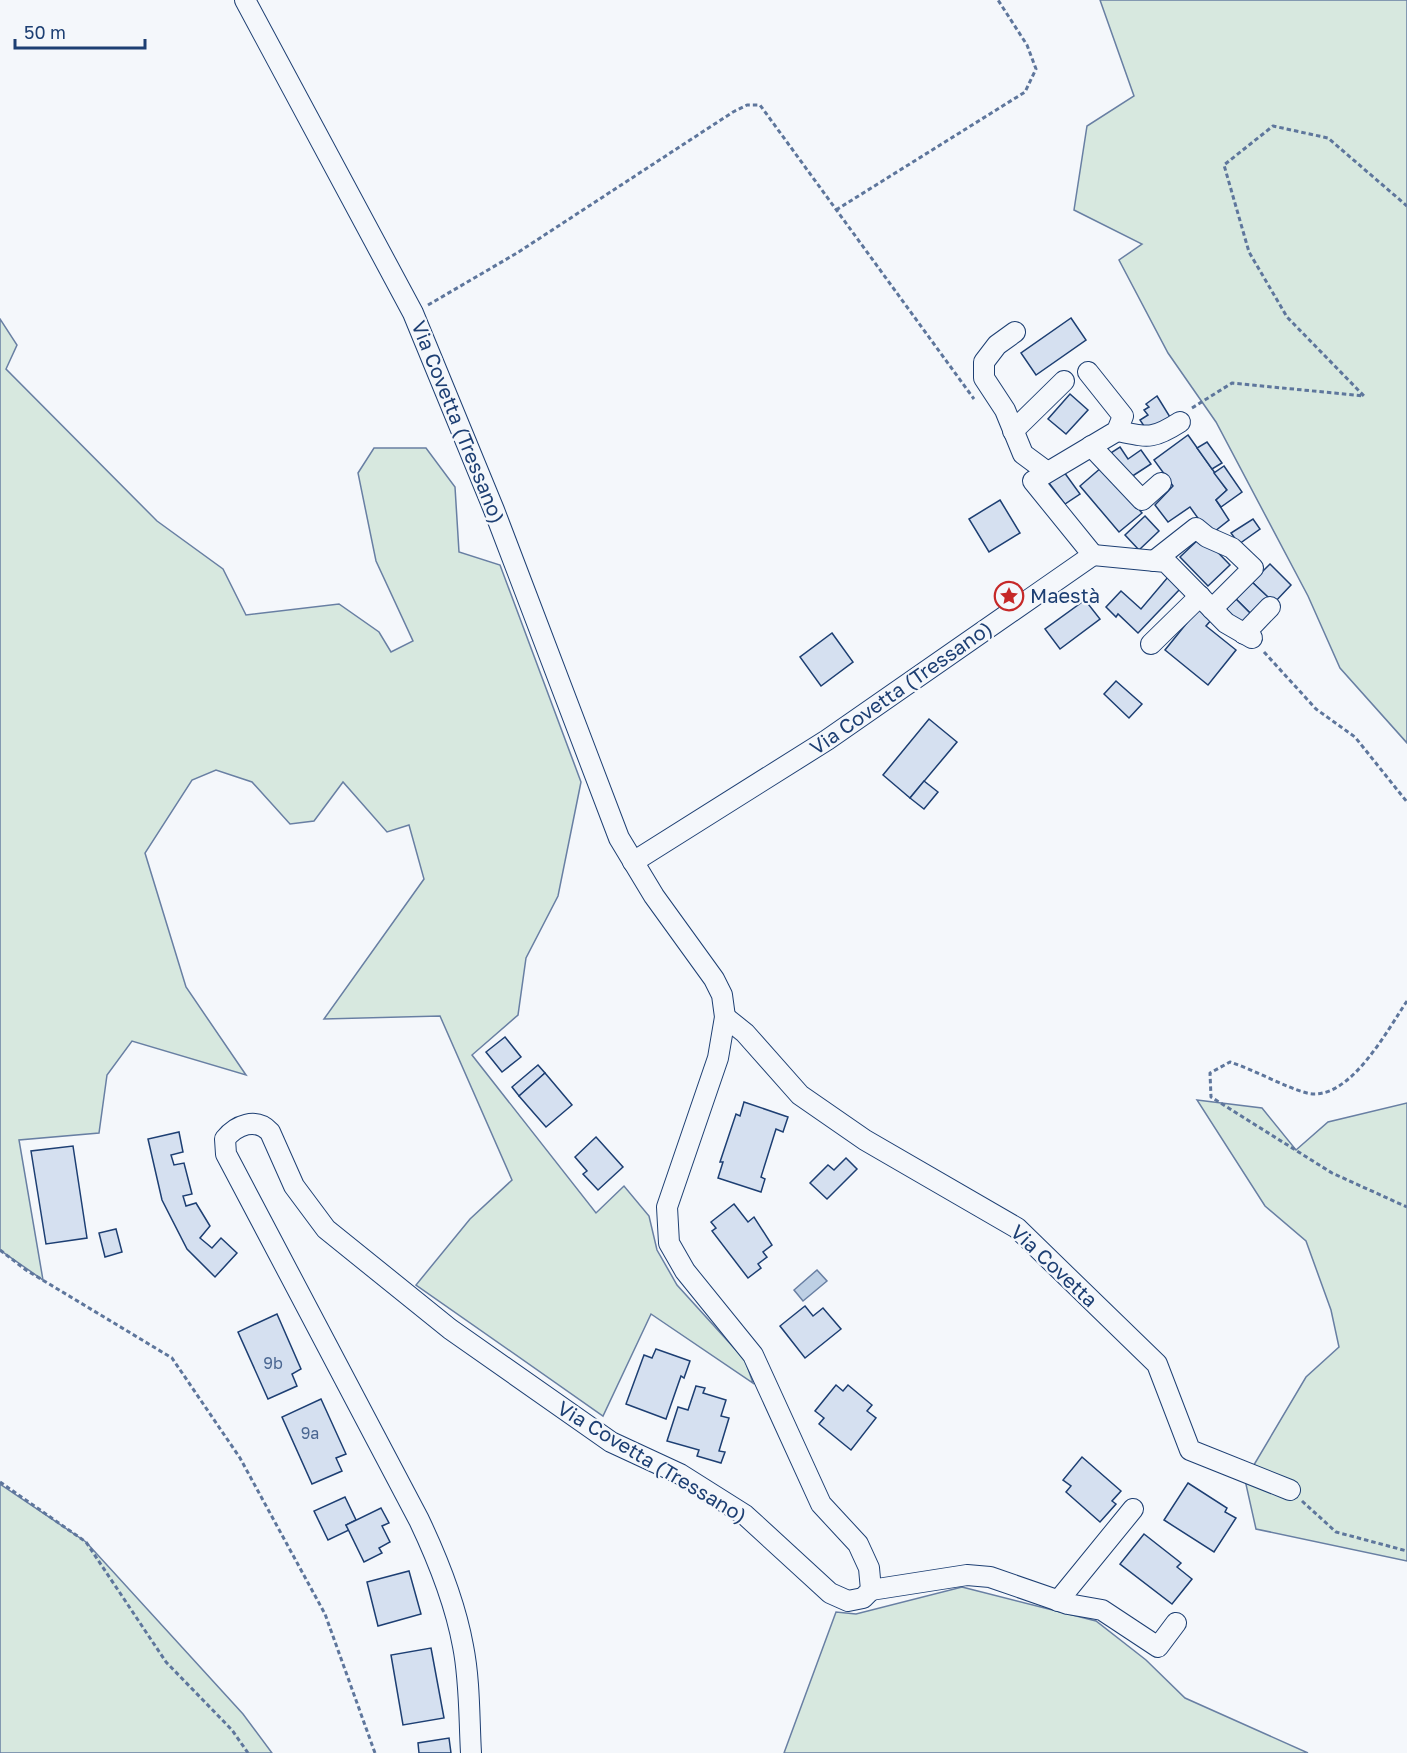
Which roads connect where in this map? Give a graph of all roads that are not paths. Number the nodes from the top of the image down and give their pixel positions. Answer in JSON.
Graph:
{"nodes":[{"id":1,"x":245,"y":0,"type":"edge"},
{"id":2,"x":1015,"y":332,"type":"dead end"},
{"id":3,"x":1088,"y":372,"type":"dead end"},
{"id":4,"x":1064,"y":381,"type":"dead end"},
{"id":5,"x":1186,"y":415,"type":"road end"},
{"id":6,"x":1013,"y":431,"type":"junction"},
{"id":7,"x":1117,"y":431,"type":"junction"},
{"id":8,"x":1090,"y":446,"type":"junction"},
{"id":9,"x":1046,"y":471,"type":"junction"},
{"id":10,"x":1161,"y":483,"type":"dead end"},
{"id":11,"x":1093,"y":555,"type":"junction"},
{"id":12,"x":1154,"y":561,"type":"junction"},
{"id":13,"x":1206,"y":602,"type":"junction"},
{"id":14,"x":1270,"y":607,"type":"dead end"},
{"id":15,"x":1151,"y":644,"type":"dead end"},
{"id":16,"x":633,"y":862,"type":"junction"},
{"id":17,"x":725,"y":1017,"type":"junction"},
{"id":18,"x":1290,"y":1490,"type":"road end"},
{"id":19,"x":1133,"y":1509,"type":"dead end"},
{"id":20,"x":872,"y":1590,"type":"junction"},
{"id":21,"x":1063,"y":1602,"type":"junction"},
{"id":22,"x":1176,"y":1623,"type":"dead end"},
{"id":23,"x":471,"y":1753,"type":"edge"}],
"edges":[{"from":1,"to":16,"type":"street","name":"Via Covetta (Tressano)"},
{"from":2,"to":6,"type":"street"},
{"from":3,"to":7,"type":"street"},
{"from":4,"to":6,"type":"street"},
{"from":5,"to":7,"type":"street"},
{"from":6,"to":9,"type":"street"},
{"from":7,"to":8,"type":"street"},
{"from":8,"to":9,"type":"street"},
{"from":8,"to":10,"type":"street"},
{"from":9,"to":11,"type":"street"},
{"from":11,"to":12,"type":"street"},
{"from":11,"to":16,"type":"street","name":"Via Covetta (Tressano)"},
{"from":12,"to":13,"type":"street"},
{"from":12,"to":13,"type":"street"},
{"from":13,"to":14,"type":"street"},
{"from":13,"to":15,"type":"street"},
{"from":16,"to":17,"type":"street","name":"Via Covetta (Tressano)"},
{"from":17,"to":18,"type":"street","name":"Via Covetta"},
{"from":17,"to":20,"type":"street","name":"Via Covetta (Tressano)"},
{"from":19,"to":21,"type":"street"},
{"from":20,"to":21,"type":"street"},
{"from":20,"to":23,"type":"street","name":"Via Covetta (Tressano)"},
{"from":21,"to":22,"type":"street"}]}
